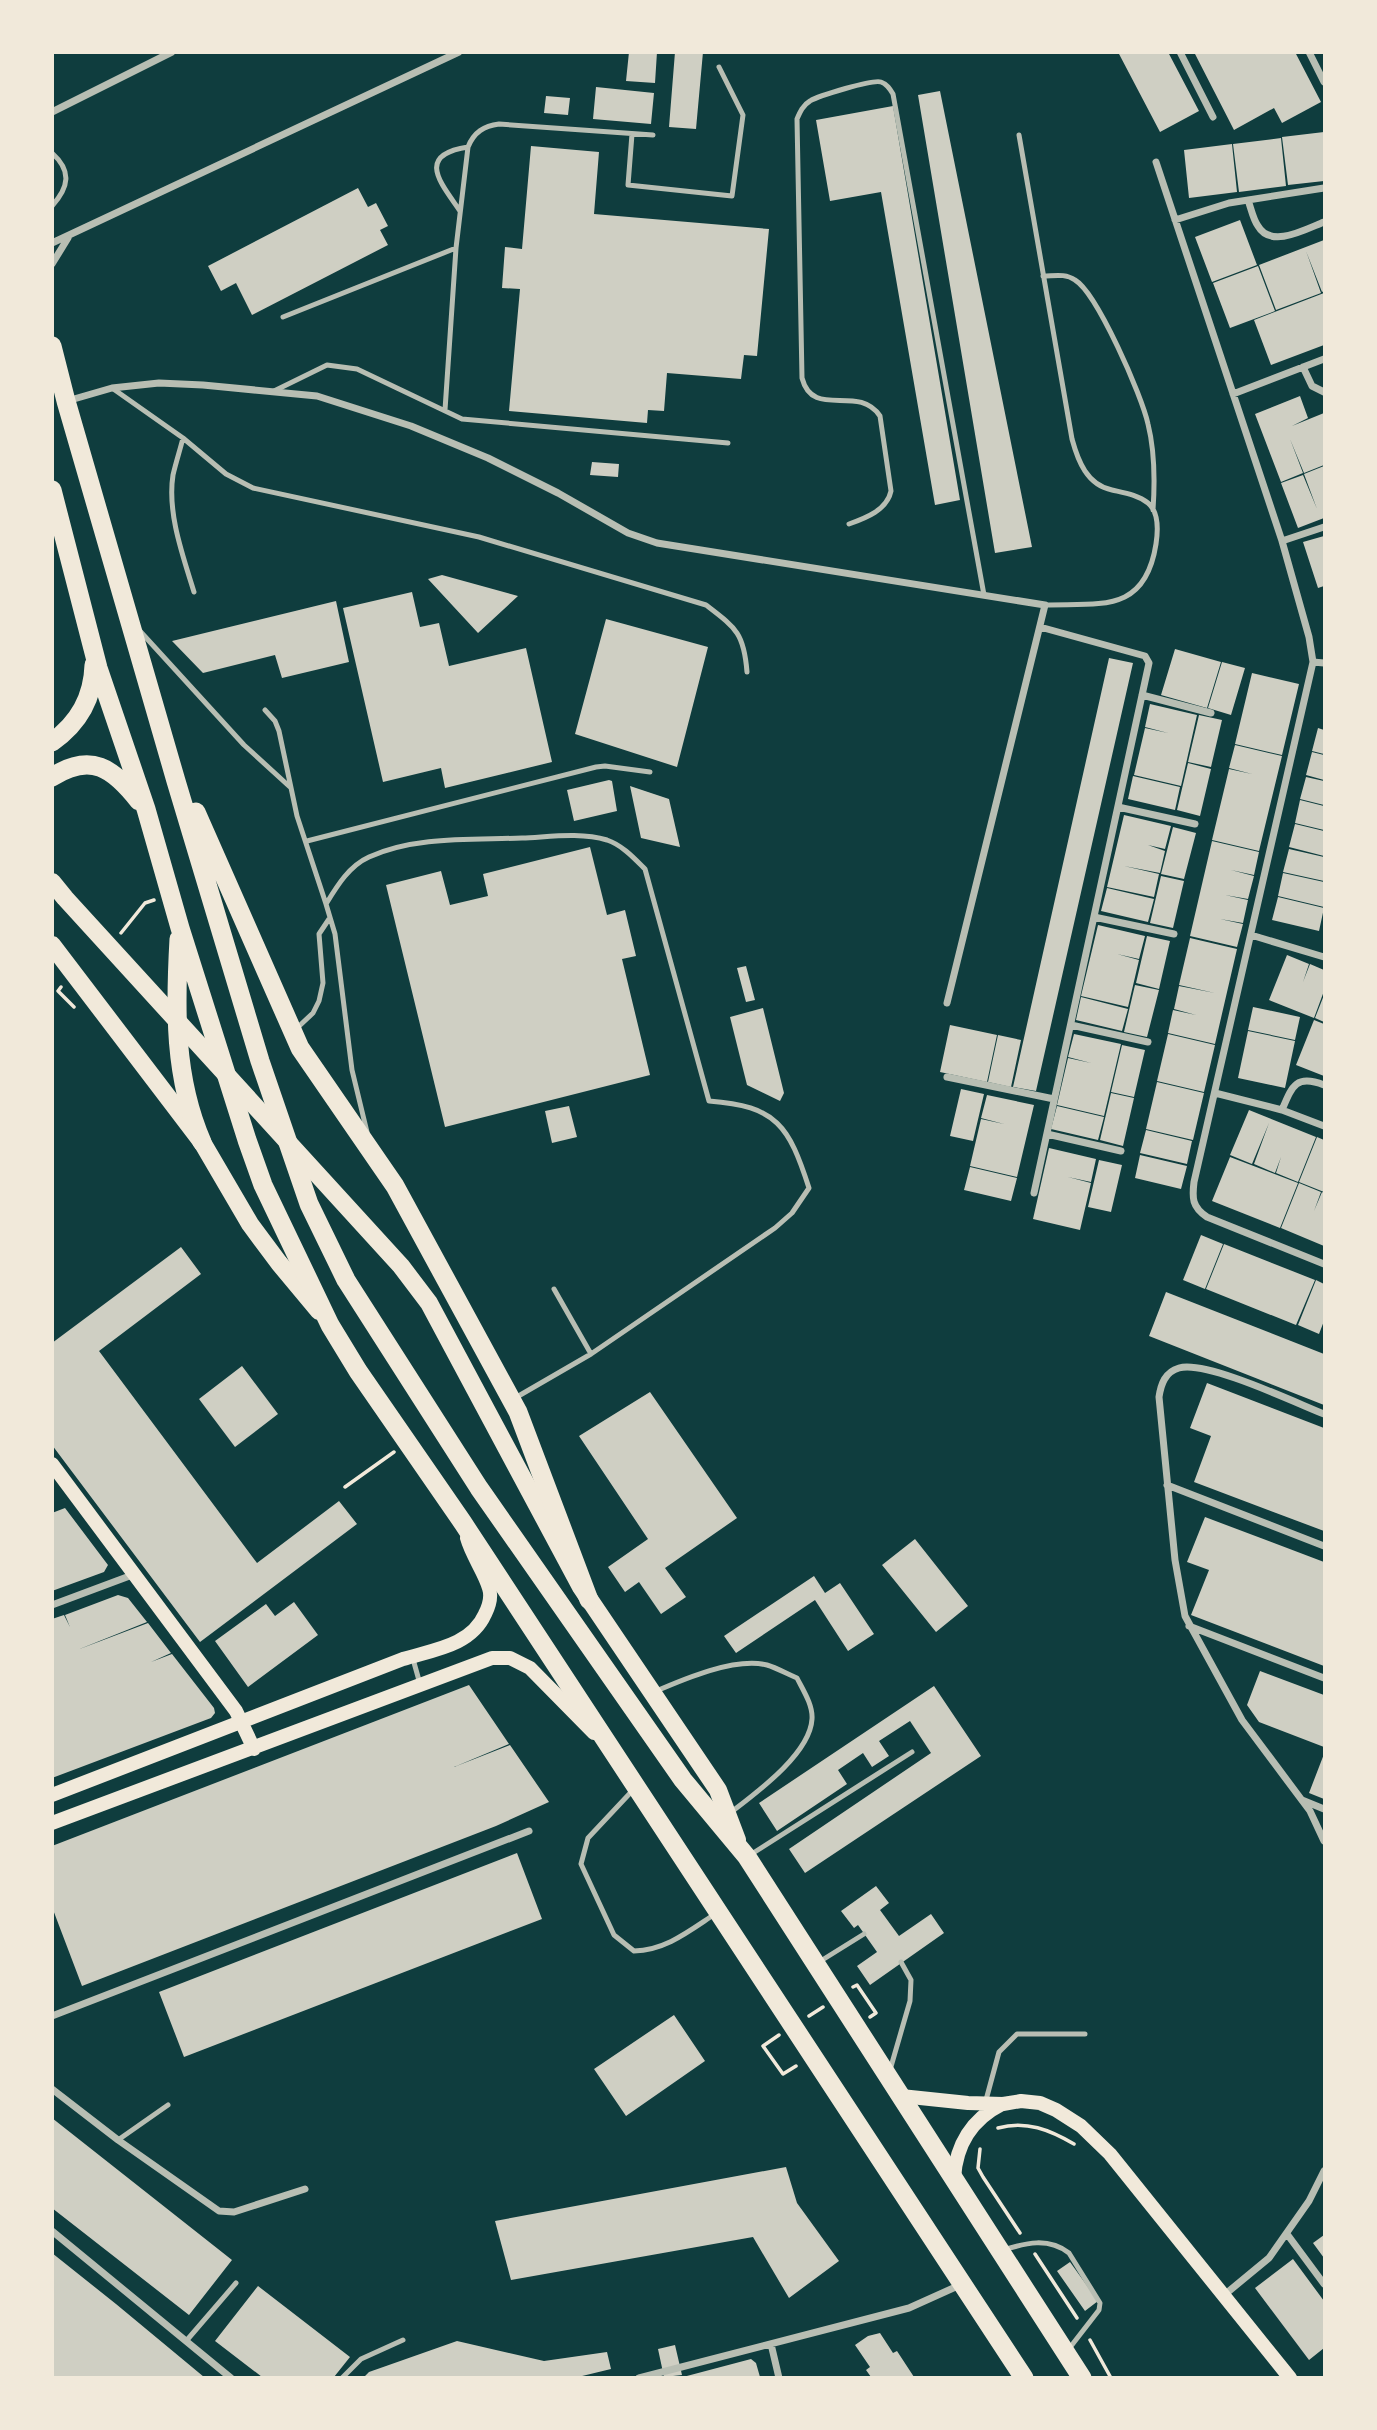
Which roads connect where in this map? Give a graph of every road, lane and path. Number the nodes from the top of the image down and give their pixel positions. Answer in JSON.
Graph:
{"nodes":[{"id":1,"x":172,"y":52,"type":"edge"},
{"id":2,"x":459,"y":52,"type":"edge"},
{"id":3,"x":1180,"y":52,"type":"edge"},
{"id":4,"x":1308,"y":52,"type":"edge"},
{"id":5,"x":719,"y":67,"type":"dead end"},
{"id":6,"x":1325,"y":82,"type":"edge"},
{"id":7,"x":52,"y":112,"type":"edge"},
{"id":8,"x":1213,"y":117,"type":"dead end"},
{"id":9,"x":632,"y":134,"type":"junction"},
{"id":10,"x":653,"y":135,"type":"dead end"},
{"id":11,"x":1019,"y":135,"type":"dead end"},
{"id":12,"x":468,"y":147,"type":"junction"},
{"id":13,"x":52,"y":153,"type":"edge"},
{"id":14,"x":1156,"y":162,"type":"dead end"},
{"id":15,"x":1325,"y":188,"type":"edge"},
{"id":16,"x":1248,"y":200,"type":"junction"},
{"id":17,"x":52,"y":206,"type":"edge"},
{"id":18,"x":460,"y":211,"type":"junction"},
{"id":19,"x":1175,"y":220,"type":"junction"},
{"id":20,"x":1325,"y":222,"type":"edge"},
{"id":21,"x":68,"y":237,"type":"junction"},
{"id":22,"x":52,"y":243,"type":"edge"},
{"id":23,"x":456,"y":247,"type":"junction"},
{"id":24,"x":52,"y":264,"type":"edge"},
{"id":25,"x":1043,"y":276,"type":"junction"},
{"id":26,"x":284,"y":317,"type":"dead end"},
{"id":27,"x":52,"y":346,"type":"edge"},
{"id":28,"x":1325,"y":359,"type":"edge"},
{"id":29,"x":1303,"y":367,"type":"junction"},
{"id":30,"x":112,"y":388,"type":"junction"},
{"id":31,"x":274,"y":391,"type":"junction"},
{"id":32,"x":1325,"y":392,"type":"edge"},
{"id":33,"x":1233,"y":394,"type":"junction"},
{"id":34,"x":66,"y":401,"type":"junction"},
{"id":35,"x":445,"y":410,"type":"junction"},
{"id":36,"x":183,"y":438,"type":"junction"},
{"id":37,"x":728,"y":443,"type":"dead end"},
{"id":38,"x":52,"y":490,"type":"edge"},
{"id":39,"x":1153,"y":510,"type":"junction"},
{"id":40,"x":849,"y":524,"type":"dead end"},
{"id":41,"x":1325,"y":527,"type":"edge"},
{"id":42,"x":1282,"y":541,"type":"junction"},
{"id":43,"x":194,"y":592,"type":"dead end"},
{"id":44,"x":984,"y":596,"type":"junction"},
{"id":45,"x":1045,"y":605,"type":"junction"},
{"id":46,"x":127,"y":618,"type":"junction"},
{"id":47,"x":1040,"y":627,"type":"junction"},
{"id":48,"x":94,"y":654,"type":"junction"},
{"id":49,"x":1313,"y":662,"type":"junction"},
{"id":50,"x":1325,"y":663,"type":"edge"},
{"id":51,"x":747,"y":672,"type":"dead end"},
{"id":52,"x":1142,"y":695,"type":"junction"},
{"id":53,"x":265,"y":710,"type":"dead end"},
{"id":54,"x":1211,"y":713,"type":"dead end"},
{"id":55,"x":164,"y":736,"type":"junction"},
{"id":56,"x":52,"y":742,"type":"edge"},
{"id":57,"x":650,"y":772,"type":"dead end"},
{"id":58,"x":52,"y":777,"type":"edge"},
{"id":59,"x":290,"y":787,"type":"junction"},
{"id":60,"x":1118,"y":807,"type":"junction"},
{"id":61,"x":146,"y":809,"type":"junction"},
{"id":62,"x":1195,"y":824,"type":"dead end"},
{"id":63,"x":307,"y":841,"type":"junction"},
{"id":64,"x":52,"y":882,"type":"edge"},
{"id":65,"x":145,"y":903,"type":"dead end"},
{"id":66,"x":326,"y":904,"type":"junction"},
{"id":67,"x":1094,"y":916,"type":"junction"},
{"id":68,"x":329,"y":919,"type":"junction"},
{"id":69,"x":180,"y":928,"type":"junction"},
{"id":70,"x":124,"y":929,"type":"dead end"},
{"id":71,"x":1174,"y":934,"type":"dead end"},
{"id":72,"x":1251,"y":935,"type":"junction"},
{"id":73,"x":52,"y":945,"type":"edge"},
{"id":74,"x":1325,"y":957,"type":"edge"},
{"id":75,"x":58,"y":990,"type":"dead end"},
{"id":76,"x":947,"y":1003,"type":"dead end"},
{"id":77,"x":74,"y":1007,"type":"dead end"},
{"id":78,"x":1071,"y":1025,"type":"junction"},
{"id":79,"x":292,"y":1032,"type":"junction"},
{"id":80,"x":1148,"y":1042,"type":"dead end"},
{"id":81,"x":947,"y":1077,"type":"dead end"},
{"id":82,"x":1325,"y":1085,"type":"edge"},
{"id":83,"x":1215,"y":1093,"type":"junction"},
{"id":84,"x":1054,"y":1099,"type":"junction"},
{"id":85,"x":1282,"y":1110,"type":"junction"},
{"id":86,"x":1325,"y":1126,"type":"edge"},
{"id":87,"x":1047,"y":1134,"type":"junction"},
{"id":88,"x":202,"y":1143,"type":"junction"},
{"id":89,"x":371,"y":1151,"type":"junction"},
{"id":90,"x":1121,"y":1151,"type":"dead end"},
{"id":91,"x":1034,"y":1193,"type":"dead end"},
{"id":92,"x":1325,"y":1264,"type":"edge"},
{"id":93,"x":554,"y":1289,"type":"dead end"},
{"id":94,"x":330,"y":1325,"type":"junction"},
{"id":95,"x":591,"y":1354,"type":"junction"},
{"id":96,"x":512,"y":1400,"type":"junction"},
{"id":97,"x":1325,"y":1414,"type":"edge"},
{"id":98,"x":407,"y":1443,"type":"junction"},
{"id":99,"x":52,"y":1464,"type":"edge"},
{"id":100,"x":1167,"y":1485,"type":"junction"},
{"id":101,"x":345,"y":1487,"type":"dead end"},
{"id":102,"x":463,"y":1523,"type":"junction"},
{"id":103,"x":1325,"y":1546,"type":"edge"},
{"id":104,"x":135,"y":1574,"type":"junction"},
{"id":105,"x":589,"y":1600,"type":"junction"},
{"id":106,"x":52,"y":1605,"type":"edge"},
{"id":107,"x":1189,"y":1626,"type":"junction"},
{"id":108,"x":412,"y":1656,"type":"junction"},
{"id":109,"x":1325,"y":1678,"type":"edge"},
{"id":110,"x":421,"y":1686,"type":"junction"},
{"id":111,"x":652,"y":1693,"type":"junction"},
{"id":112,"x":243,"y":1723,"type":"junction"},
{"id":113,"x":608,"y":1746,"type":"junction"},
{"id":114,"x":254,"y":1749,"type":"junction"},
{"id":115,"x":912,"y":1752,"type":"dead end"},
{"id":116,"x":120,"y":1768,"type":"junction"},
{"id":117,"x":635,"y":1788,"type":"junction"},
{"id":118,"x":131,"y":1792,"type":"junction"},
{"id":119,"x":52,"y":1795,"type":"edge"},
{"id":120,"x":1301,"y":1800,"type":"junction"},
{"id":121,"x":1325,"y":1809,"type":"edge"},
{"id":122,"x":727,"y":1815,"type":"junction"},
{"id":123,"x":52,"y":1823,"type":"edge"},
{"id":124,"x":529,"y":1831,"type":"dead end"},
{"id":125,"x":1325,"y":1841,"type":"edge"},
{"id":126,"x":743,"y":1850,"type":"junction"},
{"id":127,"x":718,"y":1912,"type":"junction"},
{"id":128,"x":864,"y":1934,"type":"dead end"},
{"id":129,"x":901,"y":1962,"type":"dead end"},
{"id":130,"x":816,"y":1964,"type":"junction"},
{"id":131,"x":857,"y":1985,"type":"dead end"},
{"id":132,"x":876,"y":2014,"type":"dead end"},
{"id":133,"x":52,"y":2015,"type":"edge"},
{"id":134,"x":1085,"y":2034,"type":"dead end"},
{"id":135,"x":763,"y":2046,"type":"dead end"},
{"id":136,"x":783,"y":2074,"type":"dead end"},
{"id":137,"x":888,"y":2077,"type":"junction"},
{"id":138,"x":52,"y":2089,"type":"edge"},
{"id":139,"x":901,"y":2096,"type":"junction"},
{"id":140,"x":985,"y":2103,"type":"junction"},
{"id":141,"x":1003,"y":2104,"type":"junction"},
{"id":142,"x":168,"y":2105,"type":"dead end"},
{"id":143,"x":992,"y":2132,"type":"dead end"},
{"id":144,"x":118,"y":2140,"type":"junction"},
{"id":145,"x":984,"y":2140,"type":"dead end"},
{"id":146,"x":1079,"y":2148,"type":"dead end"},
{"id":147,"x":1325,"y":2171,"type":"edge"},
{"id":148,"x":954,"y":2178,"type":"junction"},
{"id":149,"x":1321,"y":2187,"type":"edge"},
{"id":150,"x":305,"y":2189,"type":"dead end"},
{"id":151,"x":52,"y":2231,"type":"edge"},
{"id":152,"x":1287,"y":2234,"type":"junction"},
{"id":153,"x":1027,"y":2243,"type":"junction"},
{"id":154,"x":1001,"y":2251,"type":"junction"},
{"id":155,"x":236,"y":2283,"type":"dead end"},
{"id":156,"x":964,"y":2284,"type":"junction"},
{"id":157,"x":1325,"y":2284,"type":"edge"},
{"id":158,"x":1223,"y":2296,"type":"junction"},
{"id":159,"x":1084,"y":2330,"type":"junction"},
{"id":160,"x":187,"y":2340,"type":"junction"},
{"id":161,"x":403,"y":2340,"type":"dead end"},
{"id":162,"x":771,"y":2344,"type":"junction"},
{"id":163,"x":1066,"y":2352,"type":"junction"},
{"id":164,"x":228,"y":2377,"type":"edge"},
{"id":165,"x":342,"y":2378,"type":"edge"},
{"id":166,"x":639,"y":2378,"type":"edge"},
{"id":167,"x":779,"y":2378,"type":"edge"},
{"id":168,"x":1024,"y":2378,"type":"edge"},
{"id":169,"x":1083,"y":2378,"type":"edge"},
{"id":170,"x":1111,"y":2378,"type":"edge"},
{"id":171,"x":1290,"y":2378,"type":"edge"}],
"edges":[{"from":1,"to":7,"type":"street"},
{"from":2,"to":21,"type":"street"},
{"from":3,"to":8,"type":"street"},
{"from":4,"to":6,"type":"street"},
{"from":5,"to":9,"type":"lane"},
{"from":9,"to":10,"type":"lane"},
{"from":9,"to":12,"type":"lane"},
{"from":11,"to":25,"type":"lane"},
{"from":12,"to":18,"type":"lane"},
{"from":12,"to":18,"type":"lane"},
{"from":13,"to":17,"type":"lane"},
{"from":14,"to":19,"type":"street"},
{"from":15,"to":16,"type":"street"},
{"from":16,"to":19,"type":"street"},
{"from":16,"to":20,"type":"street"},
{"from":18,"to":23,"type":"lane"},
{"from":19,"to":33,"type":"street"},
{"from":21,"to":22,"type":"street"},
{"from":21,"to":24,"type":"street"},
{"from":23,"to":26,"type":"lane"},
{"from":23,"to":35,"type":"lane"},
{"from":25,"to":39,"type":"lane"},
{"from":25,"to":39,"type":"lane"},
{"from":27,"to":34,"type":"highway"},
{"from":28,"to":29,"type":"street"},
{"from":29,"to":32,"type":"street"},
{"from":29,"to":33,"type":"street"},
{"from":30,"to":31,"type":"street"},
{"from":30,"to":34,"type":"street"},
{"from":30,"to":36,"type":"lane"},
{"from":31,"to":35,"type":"lane"},
{"from":31,"to":44,"type":"street"},
{"from":33,"to":42,"type":"street"},
{"from":34,"to":46,"type":"highway"},
{"from":35,"to":37,"type":"lane"},
{"from":36,"to":43,"type":"lane"},
{"from":36,"to":51,"type":"lane"},
{"from":38,"to":48,"type":"highway"},
{"from":39,"to":45,"type":"lane"},
{"from":40,"to":44,"type":"lane"},
{"from":41,"to":42,"type":"street"},
{"from":42,"to":49,"type":"street"},
{"from":44,"to":45,"type":"street"},
{"from":45,"to":47,"type":"street"},
{"from":46,"to":55,"type":"highway"},
{"from":46,"to":59,"type":"lane"},
{"from":47,"to":52,"type":"street"},
{"from":47,"to":76,"type":"street"},
{"from":48,"to":56,"type":"highway"},
{"from":48,"to":61,"type":"highway"},
{"from":49,"to":50,"type":"street"},
{"from":49,"to":72,"type":"street"},
{"from":52,"to":54,"type":"street"},
{"from":52,"to":60,"type":"street"},
{"from":53,"to":59,"type":"lane"},
{"from":55,"to":79,"type":"highway"},
{"from":55,"to":126,"type":"highway"},
{"from":57,"to":63,"type":"lane"},
{"from":58,"to":61,"type":"highway"},
{"from":59,"to":63,"type":"lane"},
{"from":60,"to":62,"type":"street"},
{"from":60,"to":67,"type":"street"},
{"from":61,"to":69,"type":"highway"},
{"from":63,"to":66,"type":"lane"},
{"from":64,"to":105,"type":"main road"},
{"from":65,"to":70,"type":"path"},
{"from":66,"to":68,"type":"lane"},
{"from":66,"to":95,"type":"lane"},
{"from":67,"to":71,"type":"street"},
{"from":67,"to":78,"type":"street"},
{"from":68,"to":79,"type":"lane"},
{"from":68,"to":89,"type":"lane"},
{"from":69,"to":88,"type":"highway"},
{"from":69,"to":94,"type":"highway"},
{"from":72,"to":74,"type":"street"},
{"from":72,"to":83,"type":"street"},
{"from":73,"to":88,"type":"main road"},
{"from":75,"to":77,"type":"path"},
{"from":78,"to":80,"type":"street"},
{"from":78,"to":84,"type":"street"},
{"from":79,"to":89,"type":"highway"},
{"from":81,"to":84,"type":"street"},
{"from":82,"to":85,"type":"street"},
{"from":83,"to":85,"type":"street"},
{"from":83,"to":92,"type":"street"},
{"from":84,"to":87,"type":"street"},
{"from":85,"to":86,"type":"street"},
{"from":87,"to":90,"type":"street"},
{"from":87,"to":91,"type":"street"},
{"from":88,"to":94,"type":"main road"},
{"from":89,"to":96,"type":"highway"},
{"from":93,"to":95,"type":"lane"},
{"from":94,"to":98,"type":"highway"},
{"from":95,"to":96,"type":"lane"},
{"from":96,"to":105,"type":"highway"},
{"from":97,"to":100,"type":"street"},
{"from":98,"to":101,"type":"path"},
{"from":98,"to":102,"type":"highway"},
{"from":99,"to":104,"type":"main road"},
{"from":100,"to":103,"type":"street"},
{"from":100,"to":107,"type":"street"},
{"from":102,"to":108,"type":"main road"},
{"from":102,"to":113,"type":"highway"},
{"from":104,"to":106,"type":"street"},
{"from":104,"to":112,"type":"main road"},
{"from":105,"to":111,"type":"main road"},
{"from":107,"to":109,"type":"street"},
{"from":107,"to":120,"type":"street"},
{"from":108,"to":110,"type":"lane"},
{"from":108,"to":112,"type":"main road"},
{"from":110,"to":113,"type":"main road"},
{"from":110,"to":114,"type":"main road"},
{"from":111,"to":122,"type":"main road"},
{"from":111,"to":122,"type":"lane"},
{"from":112,"to":114,"type":"main road"},
{"from":112,"to":116,"type":"main road"},
{"from":113,"to":117,"type":"highway"},
{"from":114,"to":118,"type":"main road"},
{"from":115,"to":126,"type":"lane"},
{"from":116,"to":118,"type":"main road"},
{"from":116,"to":119,"type":"main road"},
{"from":117,"to":127,"type":"highway"},
{"from":117,"to":127,"type":"lane"},
{"from":118,"to":123,"type":"main road"},
{"from":120,"to":121,"type":"street"},
{"from":120,"to":125,"type":"street"},
{"from":122,"to":126,"type":"main road"},
{"from":124,"to":133,"type":"street"},
{"from":126,"to":130,"type":"highway"},
{"from":127,"to":156,"type":"highway"},
{"from":128,"to":130,"type":"lane"},
{"from":129,"to":137,"type":"lane"},
{"from":130,"to":137,"type":"highway"},
{"from":131,"to":132,"type":"path"},
{"from":134,"to":140,"type":"lane"},
{"from":135,"to":136,"type":"path"},
{"from":137,"to":139,"type":"highway"},
{"from":138,"to":144,"type":"street"},
{"from":139,"to":140,"type":"main road"},
{"from":139,"to":148,"type":"highway"},
{"from":140,"to":141,"type":"main road"},
{"from":141,"to":148,"type":"main road"},
{"from":141,"to":158,"type":"main road"},
{"from":142,"to":144,"type":"lane"},
{"from":143,"to":146,"type":"path"},
{"from":144,"to":150,"type":"street"},
{"from":145,"to":153,"type":"path"},
{"from":147,"to":149,"type":"street"},
{"from":148,"to":154,"type":"highway"},
{"from":149,"to":152,"type":"street"},
{"from":151,"to":160,"type":"street"},
{"from":152,"to":157,"type":"street"},
{"from":152,"to":158,"type":"street"},
{"from":153,"to":154,"type":"lane"},
{"from":153,"to":159,"type":"path"},
{"from":153,"to":159,"type":"lane"},
{"from":154,"to":163,"type":"highway"},
{"from":155,"to":160,"type":"lane"},
{"from":156,"to":162,"type":"street"},
{"from":156,"to":168,"type":"highway"},
{"from":158,"to":171,"type":"main road"},
{"from":159,"to":163,"type":"lane"},
{"from":159,"to":170,"type":"path"},
{"from":160,"to":164,"type":"street"},
{"from":161,"to":165,"type":"lane"},
{"from":162,"to":166,"type":"street"},
{"from":162,"to":167,"type":"street"},
{"from":163,"to":169,"type":"highway"}]}
